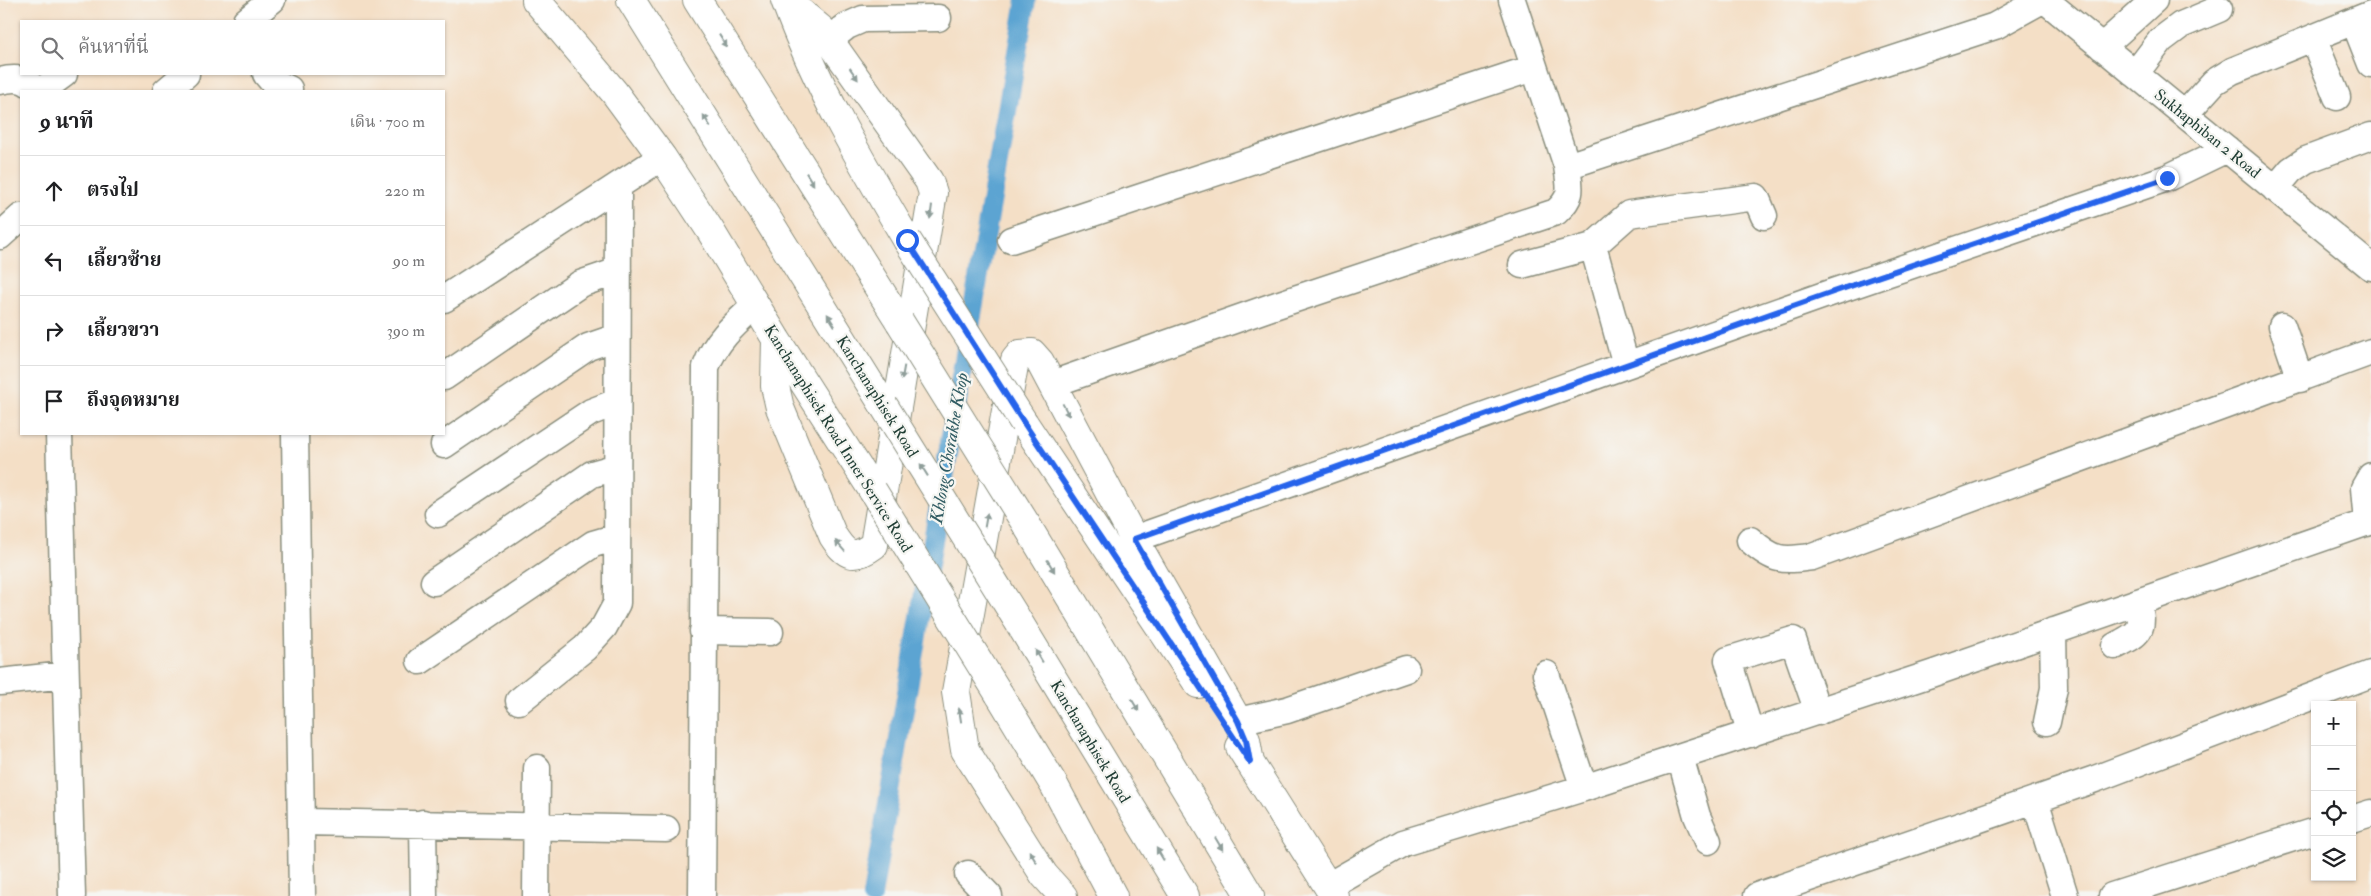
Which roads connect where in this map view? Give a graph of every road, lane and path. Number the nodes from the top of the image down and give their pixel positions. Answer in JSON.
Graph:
{"nodes":[{"id":1,"x":536,"y":0,"type":"edge"},
{"id":2,"x":622,"y":0,"type":"edge"},
{"id":3,"x":631,"y":0,"type":"edge"},
{"id":4,"x":697,"y":0,"type":"edge"},
{"id":5,"x":785,"y":0,"type":"edge"},
{"id":6,"x":1512,"y":0,"type":"edge"},
{"id":7,"x":2044,"y":0,"type":"edge"},
{"id":8,"x":2154,"y":0,"type":"edge"},
{"id":9,"x":2219,"y":9,"type":"dead end"},
{"id":10,"x":2363,"y":17,"type":"edge"},
{"id":11,"x":938,"y":18,"type":"dead end"},
{"id":12,"x":653,"y":35,"type":"junction"},
{"id":13,"x":2313,"y":38,"type":"junction"},
{"id":14,"x":829,"y":40,"type":"junction"},
{"id":15,"x":2102,"y":47,"type":"junction"},
{"id":16,"x":2371,"y":64,"type":"edge"},
{"id":17,"x":1533,"y":68,"type":"junction"},
{"id":18,"x":2135,"y":74,"type":"junction"},
{"id":19,"x":63,"y":75,"type":"edge"},
{"id":20,"x":185,"y":75,"type":"edge"},
{"id":21,"x":267,"y":75,"type":"edge"},
{"id":22,"x":0,"y":80,"type":"edge"},
{"id":23,"x":290,"y":85,"type":"edge"},
{"id":24,"x":35,"y":90,"type":"edge"},
{"id":25,"x":42,"y":90,"type":"edge"},
{"id":26,"x":167,"y":90,"type":"edge"},
{"id":27,"x":2337,"y":97,"type":"dead end"},
{"id":28,"x":2185,"y":114,"type":"junction"},
{"id":29,"x":2371,"y":136,"type":"edge"},
{"id":30,"x":2227,"y":149,"type":"junction"},
{"id":31,"x":662,"y":157,"type":"junction"},
{"id":32,"x":1566,"y":166,"type":"junction"},
{"id":33,"x":618,"y":186,"type":"junction"},
{"id":34,"x":2276,"y":188,"type":"junction"},
{"id":35,"x":1764,"y":216,"type":"dead end"},
{"id":36,"x":20,"y":218,"type":"edge"},
{"id":37,"x":0,"y":236,"type":"edge"},
{"id":38,"x":1011,"y":240,"type":"dead end"},
{"id":39,"x":1593,"y":246,"type":"junction"},
{"id":40,"x":1522,"y":265,"type":"dead end"},
{"id":41,"x":2371,"y":267,"type":"edge"},
{"id":42,"x":618,"y":271,"type":"junction"},
{"id":43,"x":445,"y":298,"type":"edge"},
{"id":44,"x":756,"y":305,"type":"junction"},
{"id":45,"x":2282,"y":326,"type":"dead end"},
{"id":46,"x":618,"y":336,"type":"junction"},
{"id":47,"x":776,"y":339,"type":"junction"},
{"id":48,"x":2371,"y":352,"type":"edge"},
{"id":49,"x":1626,"y":365,"type":"junction"},
{"id":50,"x":445,"y":376,"type":"edge"},
{"id":51,"x":2300,"y":379,"type":"junction"},
{"id":52,"x":1052,"y":384,"type":"junction"},
{"id":53,"x":617,"y":402,"type":"junction"},
{"id":54,"x":59,"y":435,"type":"edge"},
{"id":55,"x":295,"y":435,"type":"edge"},
{"id":56,"x":444,"y":445,"type":"dead end"},
{"id":57,"x":617,"y":467,"type":"junction"},
{"id":58,"x":2371,"y":476,"type":"edge"},
{"id":59,"x":438,"y":514,"type":"dead end"},
{"id":60,"x":2369,"y":522,"type":"edge"},
{"id":61,"x":617,"y":537,"type":"junction"},
{"id":62,"x":1134,"y":539,"type":"junction"},
{"id":63,"x":1750,"y":540,"type":"dead end"},
{"id":64,"x":434,"y":582,"type":"dead end"},
{"id":65,"x":2138,"y":602,"type":"junction"},
{"id":66,"x":703,"y":631,"type":"junction"},
{"id":67,"x":2053,"y":631,"type":"junction"},
{"id":68,"x":770,"y":632,"type":"dead end"},
{"id":69,"x":2115,"y":646,"type":"dead end"},
{"id":70,"x":420,"y":662,"type":"dead end"},
{"id":71,"x":1406,"y":669,"type":"dead end"},
{"id":72,"x":1546,"y":674,"type":"dead end"},
{"id":73,"x":2371,"y":674,"type":"edge"},
{"id":74,"x":65,"y":675,"type":"junction"},
{"id":75,"x":0,"y":682,"type":"edge"},
{"id":76,"x":520,"y":701,"type":"dead end"},
{"id":77,"x":1818,"y":712,"type":"junction"},
{"id":78,"x":1238,"y":721,"type":"junction"},
{"id":79,"x":2047,"y":722,"type":"dead end"},
{"id":80,"x":1751,"y":734,"type":"junction"},
{"id":81,"x":1680,"y":757,"type":"junction"},
{"id":82,"x":1250,"y":762,"type":"junction"},
{"id":83,"x":537,"y":768,"type":"dead end"},
{"id":84,"x":1584,"y":788,"type":"junction"},
{"id":85,"x":2035,"y":800,"type":"junction"},
{"id":86,"x":2371,"y":813,"type":"edge"},
{"id":87,"x":2356,"y":818,"type":"edge"},
{"id":88,"x":302,"y":822,"type":"junction"},
{"id":89,"x":423,"y":823,"type":"junction"},
{"id":90,"x":536,"y":826,"type":"junction"},
{"id":91,"x":666,"y":829,"type":"dead end"},
{"id":92,"x":2311,"y":832,"type":"edge"},
{"id":93,"x":1708,"y":841,"type":"dead end"},
{"id":94,"x":968,"y":874,"type":"dead end"},
{"id":95,"x":1331,"y":891,"type":"edge"},
{"id":96,"x":72,"y":896,"type":"edge"},
{"id":97,"x":302,"y":896,"type":"edge"},
{"id":98,"x":424,"y":896,"type":"edge"},
{"id":99,"x":536,"y":896,"type":"edge"},
{"id":100,"x":702,"y":896,"type":"edge"},
{"id":101,"x":989,"y":896,"type":"edge"},
{"id":102,"x":1063,"y":896,"type":"edge"},
{"id":103,"x":1113,"y":896,"type":"edge"},
{"id":104,"x":1185,"y":896,"type":"edge"},
{"id":105,"x":1250,"y":896,"type":"edge"},
{"id":106,"x":1758,"y":896,"type":"edge"},
{"id":107,"x":2065,"y":896,"type":"edge"},
{"id":108,"x":2112,"y":896,"type":"edge"}],
"edges":[{"from":1,"to":31,"type":"main road","name":"Kanchanaphisek Road Inner Service Road"},
{"from":2,"to":12,"type":"main road"},
{"from":3,"to":12,"type":"main road","name":"Kanchanaphisek Road"},
{"from":4,"to":105,"type":"main road","one_way":true,"bridge":true},
{"from":5,"to":14,"type":"main road"},
{"from":5,"to":82,"type":"main road","bridge":true},
{"from":6,"to":17,"type":"street"},
{"from":7,"to":15,"type":"street","name":"Sukhaphiban 2 Road"},
{"from":7,"to":32,"type":"street"},
{"from":8,"to":15,"type":"street"},
{"from":9,"to":18,"type":"street"},
{"from":10,"to":13,"type":"street"},
{"from":10,"to":16,"type":"street"},
{"from":11,"to":14,"type":"street"},
{"from":104,"to":12,"type":"main road","name":"Kanchanaphisek Road","one_way":true,"bridge":true},
{"from":13,"to":27,"type":"street"},
{"from":13,"to":28,"type":"street"},
{"from":14,"to":47,"type":"main road","one_way":true},
{"from":15,"to":18,"type":"street","name":"Sukhaphiban 2 Road"},
{"from":17,"to":32,"type":"street"},
{"from":17,"to":38,"type":"street"},
{"from":18,"to":28,"type":"street","name":"Sukhaphiban 2 Road"},
{"from":19,"to":25,"type":"street"},
{"from":20,"to":26,"type":"street"},
{"from":21,"to":23,"type":"street"},
{"from":22,"to":24,"type":"street"},
{"from":28,"to":30,"type":"street","name":"Sukhaphiban 2 Road"},
{"from":29,"to":34,"type":"street"},
{"from":30,"to":34,"type":"street","name":"Sukhaphiban 2 Road"},
{"from":30,"to":49,"type":"street"},
{"from":31,"to":33,"type":"street"},
{"from":31,"to":44,"type":"main road","name":"Kanchanaphisek Road Inner Service Road"},
{"from":32,"to":52,"type":"street"},
{"from":33,"to":42,"type":"street"},
{"from":33,"to":43,"type":"street"},
{"from":34,"to":41,"type":"street","name":"Sukhaphiban 2 Road"},
{"from":35,"to":39,"type":"street"},
{"from":36,"to":37,"type":"street"},
{"from":39,"to":40,"type":"street"},
{"from":39,"to":49,"type":"street"},
{"from":42,"to":46,"type":"street"},
{"from":42,"to":50,"type":"street"},
{"from":44,"to":47,"type":"main road","name":"Kanchanaphisek Road Inner Service Road"},
{"from":44,"to":66,"type":"street"},
{"from":45,"to":51,"type":"street"},
{"from":46,"to":53,"type":"street"},
{"from":46,"to":56,"type":"street"},
{"from":47,"to":103,"type":"main road","name":"Kanchanaphisek Road Inner Service Road","bridge":true},
{"from":48,"to":51,"type":"street"},
{"from":49,"to":62,"type":"street"},
{"from":51,"to":63,"type":"street"},
{"from":52,"to":62,"type":"main road","one_way":true},
{"from":102,"to":52,"type":"main road","one_way":true},
{"from":53,"to":57,"type":"street"},
{"from":53,"to":59,"type":"street"},
{"from":54,"to":74,"type":"street"},
{"from":55,"to":88,"type":"street"},
{"from":57,"to":61,"type":"street"},
{"from":57,"to":64,"type":"street"},
{"from":58,"to":60,"type":"street"},
{"from":60,"to":65,"type":"street"},
{"from":61,"to":70,"type":"street"},
{"from":61,"to":76,"type":"street"},
{"from":62,"to":78,"type":"main road"},
{"from":65,"to":67,"type":"street"},
{"from":65,"to":69,"type":"street"},
{"from":66,"to":68,"type":"street"},
{"from":66,"to":100,"type":"street"},
{"from":67,"to":77,"type":"street"},
{"from":67,"to":79,"type":"street"},
{"from":71,"to":78,"type":"street"},
{"from":72,"to":84,"type":"street"},
{"from":73,"to":85,"type":"street"},
{"from":74,"to":75,"type":"street"},
{"from":74,"to":96,"type":"street"},
{"from":77,"to":80,"type":"street"},
{"from":77,"to":80,"type":"street"},
{"from":78,"to":82,"type":"main road"},
{"from":80,"to":81,"type":"street"},
{"from":81,"to":84,"type":"street"},
{"from":81,"to":93,"type":"street"},
{"from":82,"to":95,"type":"main road"},
{"from":83,"to":90,"type":"street"},
{"from":84,"to":95,"type":"street"},
{"from":85,"to":106,"type":"street"},
{"from":85,"to":107,"type":"street"},
{"from":86,"to":87,"type":"street"},
{"from":88,"to":89,"type":"street"},
{"from":88,"to":97,"type":"street"},
{"from":89,"to":90,"type":"street"},
{"from":89,"to":98,"type":"street"},
{"from":90,"to":91,"type":"street"},
{"from":90,"to":99,"type":"street"},
{"from":92,"to":108,"type":"street"},
{"from":94,"to":101,"type":"street"}]}
